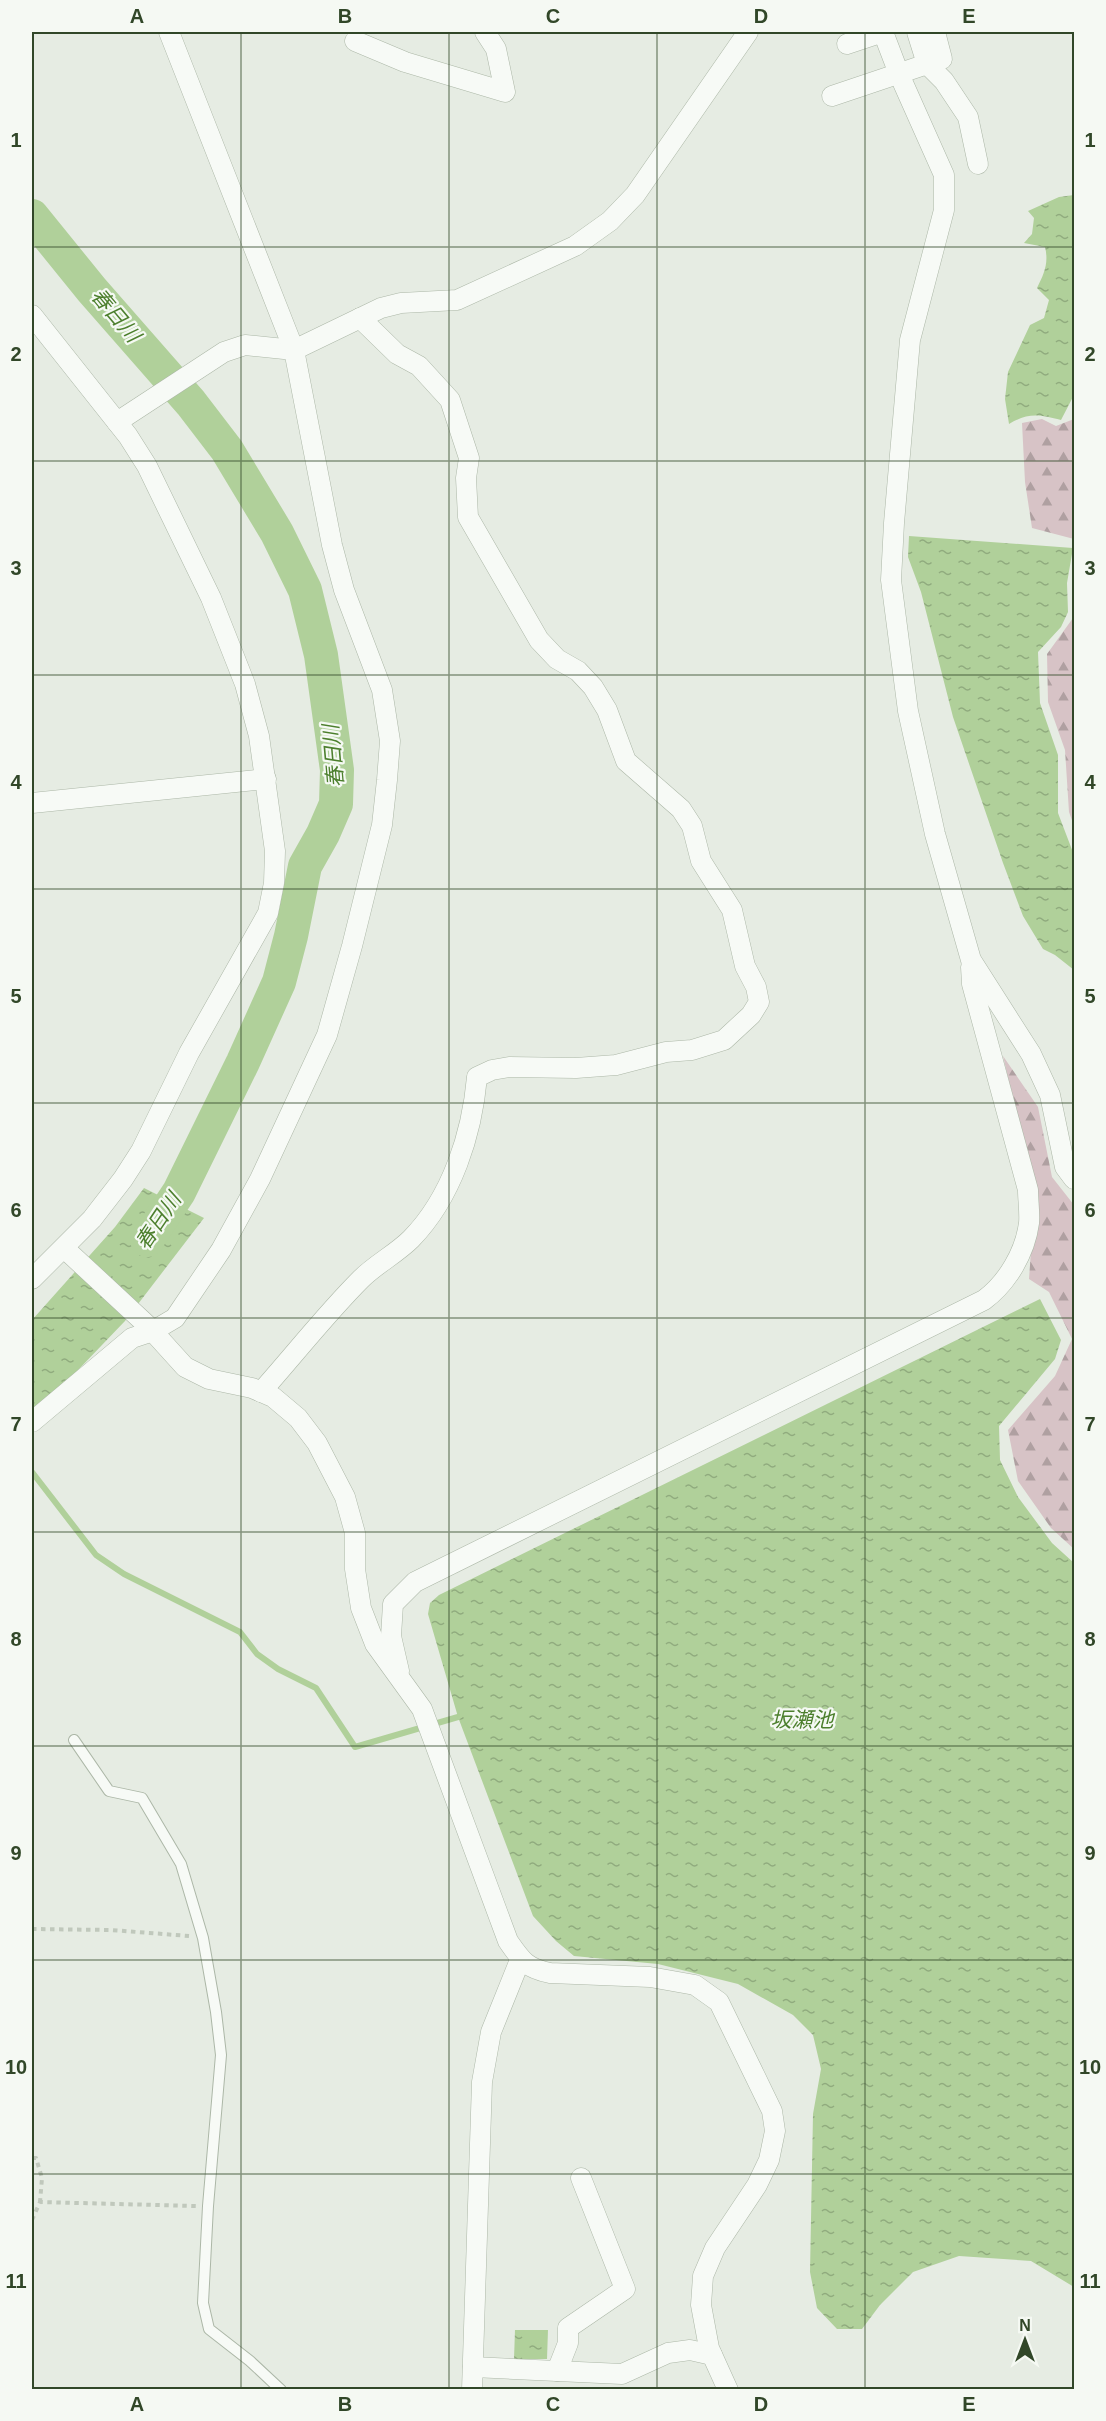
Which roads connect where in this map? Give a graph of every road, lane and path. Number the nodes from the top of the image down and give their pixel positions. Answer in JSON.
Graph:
{"nodes":[{"id":1,"x":169,"y":32,"type":"edge"},
{"id":2,"x":485,"y":32,"type":"edge"},
{"id":3,"x":748,"y":32,"type":"edge"},
{"id":4,"x":883,"y":32,"type":"edge"},
{"id":5,"x":917,"y":32,"type":"edge"},
{"id":6,"x":935,"y":32,"type":"edge"},
{"id":7,"x":355,"y":41,"type":"dead end"},
{"id":8,"x":847,"y":44,"type":"dead end"},
{"id":9,"x":927,"y":64,"type":"junction"},
{"id":10,"x":899,"y":74,"type":"junction"},
{"id":11,"x":832,"y":96,"type":"dead end"},
{"id":12,"x":978,"y":164,"type":"dead end"},
{"id":13,"x":32,"y":315,"type":"edge"},
{"id":14,"x":360,"y":318,"type":"junction"},
{"id":15,"x":294,"y":350,"type":"junction"},
{"id":16,"x":117,"y":422,"type":"junction"},
{"id":17,"x":266,"y":779,"type":"junction"},
{"id":18,"x":32,"y":803,"type":"edge"},
{"id":19,"x":970,"y":960,"type":"junction"},
{"id":20,"x":1074,"y":1179,"type":"edge"},
{"id":21,"x":67,"y":1251,"type":"junction"},
{"id":22,"x":32,"y":1280,"type":"edge"},
{"id":23,"x":150,"y":1328,"type":"junction"},
{"id":24,"x":261,"y":1392,"type":"junction"},
{"id":25,"x":32,"y":1422,"type":"edge"},
{"id":26,"x":401,"y":1680,"type":"junction"},
{"id":27,"x":74,"y":1740,"type":"dead end"},
{"id":28,"x":32,"y":1929,"type":"edge"},
{"id":29,"x":203,"y":1938,"type":"junction"},
{"id":30,"x":520,"y":1960,"type":"junction"},
{"id":31,"x":32,"y":2158,"type":"edge"},
{"id":32,"x":581,"y":2178,"type":"dead end"},
{"id":33,"x":40,"y":2202,"type":"junction"},
{"id":34,"x":208,"y":2206,"type":"junction"},
{"id":35,"x":32,"y":2220,"type":"edge"},
{"id":36,"x":712,"y":2355,"type":"junction"},
{"id":37,"x":473,"y":2367,"type":"junction"},
{"id":38,"x":557,"y":2371,"type":"junction"},
{"id":39,"x":281,"y":2390,"type":"edge"},
{"id":40,"x":472,"y":2390,"type":"edge"},
{"id":41,"x":728,"y":2390,"type":"edge"}],
"edges":[{"from":1,"to":15,"type":"street"},
{"from":2,"to":7,"type":"street"},
{"from":3,"to":14,"type":"street"},
{"from":4,"to":8,"type":"street"},
{"from":4,"to":10,"type":"street"},
{"from":5,"to":9,"type":"street"},
{"from":6,"to":9,"type":"street"},
{"from":9,"to":10,"type":"street"},
{"from":9,"to":12,"type":"street"},
{"from":10,"to":11,"type":"street"},
{"from":10,"to":19,"type":"street"},
{"from":13,"to":16,"type":"street"},
{"from":14,"to":15,"type":"street"},
{"from":14,"to":24,"type":"street"},
{"from":15,"to":16,"type":"street"},
{"from":15,"to":23,"type":"street"},
{"from":16,"to":17,"type":"street"},
{"from":17,"to":18,"type":"street"},
{"from":17,"to":21,"type":"street"},
{"from":19,"to":20,"type":"street"},
{"from":19,"to":26,"type":"street"},
{"from":21,"to":22,"type":"street"},
{"from":21,"to":23,"type":"street"},
{"from":23,"to":24,"type":"street"},
{"from":23,"to":25,"type":"street"},
{"from":24,"to":26,"type":"street"},
{"from":26,"to":30,"type":"street"},
{"from":27,"to":29,"type":"lane"},
{"from":28,"to":29,"type":"path"},
{"from":29,"to":34,"type":"lane"},
{"from":30,"to":36,"type":"street"},
{"from":30,"to":37,"type":"street"},
{"from":31,"to":33,"type":"path"},
{"from":32,"to":38,"type":"street"},
{"from":33,"to":34,"type":"path"},
{"from":33,"to":35,"type":"path"},
{"from":34,"to":39,"type":"lane"},
{"from":36,"to":38,"type":"street"},
{"from":36,"to":41,"type":"street"},
{"from":37,"to":38,"type":"street"},
{"from":37,"to":40,"type":"street"}]}
